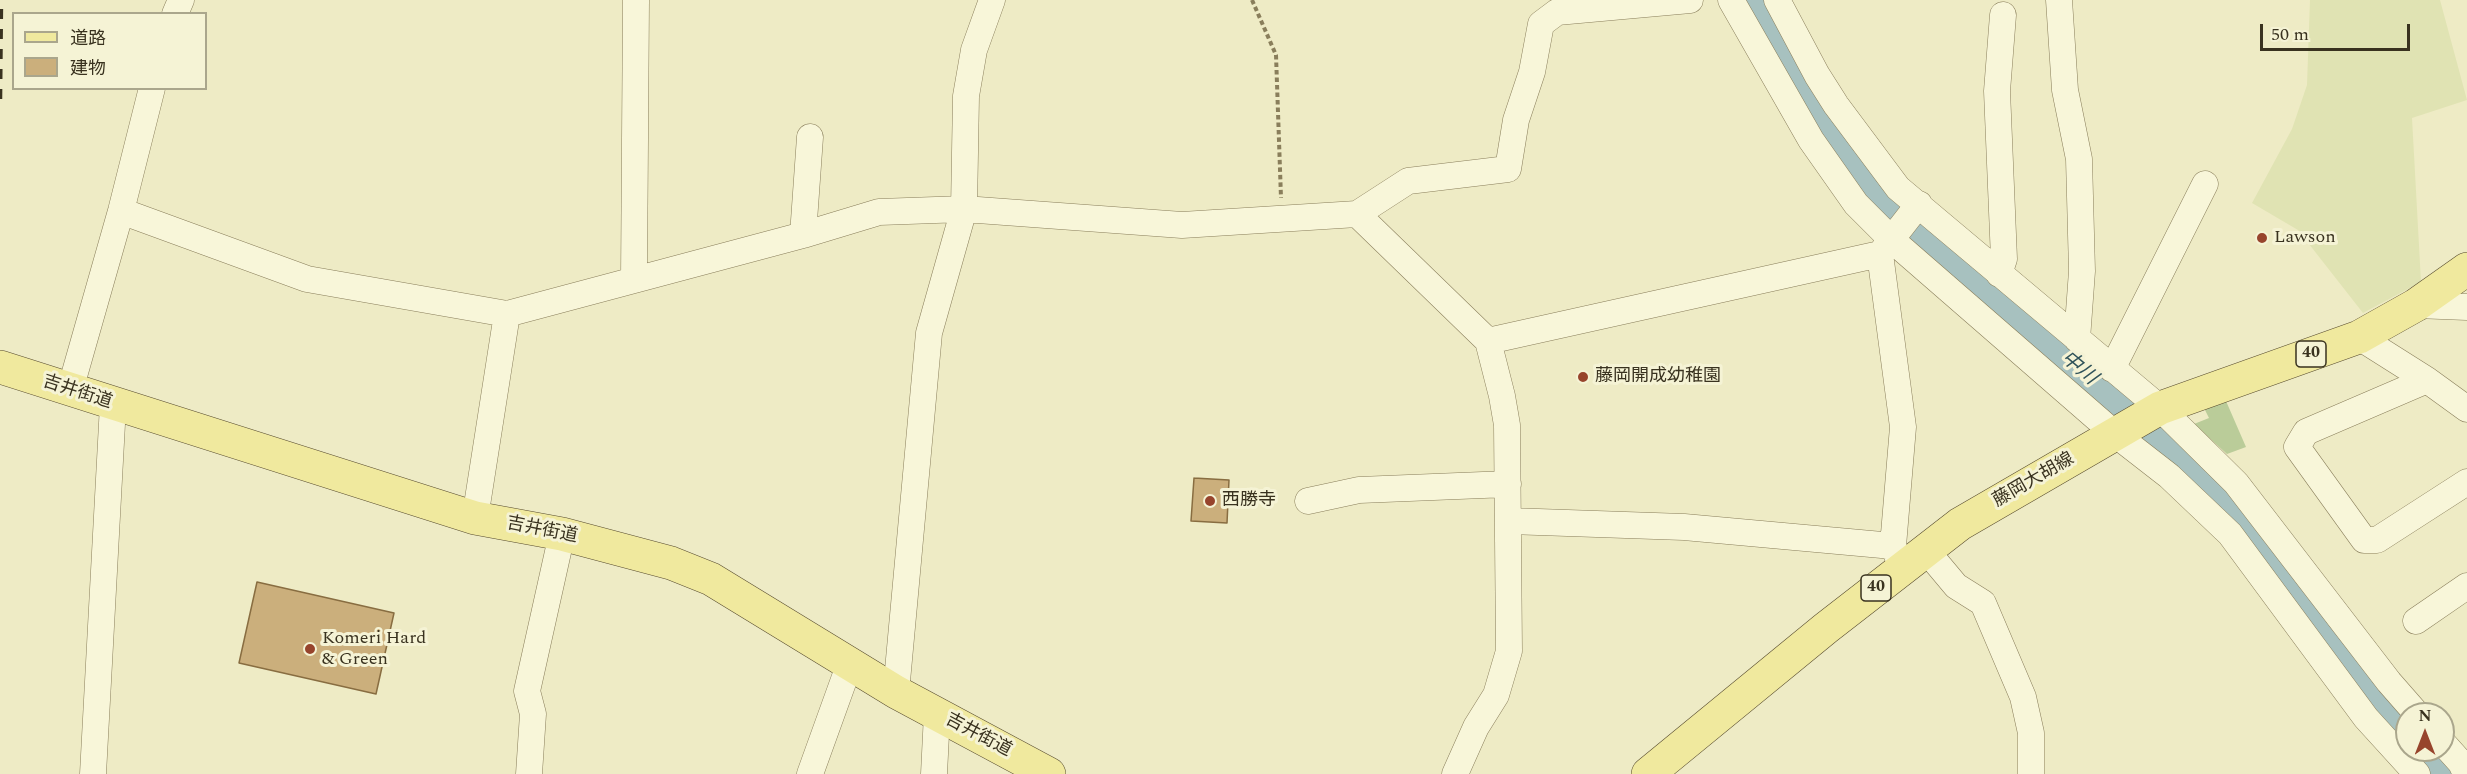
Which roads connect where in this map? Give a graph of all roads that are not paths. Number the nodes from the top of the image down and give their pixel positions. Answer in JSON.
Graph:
{"nodes":[{"id":1,"x":636,"y":0,"type":"edge"},
{"id":2,"x":992,"y":0,"type":"edge"},
{"id":3,"x":1690,"y":0,"type":"edge"},
{"id":4,"x":1731,"y":0,"type":"edge"},
{"id":5,"x":1778,"y":0,"type":"edge"},
{"id":6,"x":2059,"y":0,"type":"edge"},
{"id":7,"x":2003,"y":15,"type":"dead end"},
{"id":8,"x":151,"y":90,"type":"edge"},
{"id":9,"x":810,"y":137,"type":"dead end"},
{"id":10,"x":2205,"y":184,"type":"dead end"},
{"id":11,"x":1919,"y":204,"type":"junction"},
{"id":12,"x":964,"y":209,"type":"junction"},
{"id":13,"x":121,"y":211,"type":"junction"},
{"id":14,"x":1357,"y":214,"type":"junction"},
{"id":15,"x":803,"y":235,"type":"junction"},
{"id":16,"x":1887,"y":248,"type":"junction"},
{"id":17,"x":2467,"y":269,"type":"edge"},
{"id":18,"x":1999,"y":274,"type":"junction"},
{"id":19,"x":634,"y":280,"type":"junction"},
{"id":20,"x":2416,"y":305,"type":"junction"},
{"id":21,"x":2467,"y":307,"type":"edge"},
{"id":22,"x":507,"y":314,"type":"junction"},
{"id":23,"x":2359,"y":337,"type":"junction"},
{"id":24,"x":2077,"y":339,"type":"junction"},
{"id":25,"x":1488,"y":341,"type":"junction"},
{"id":26,"x":0,"y":367,"type":"edge"},
{"id":27,"x":2112,"y":369,"type":"junction"},
{"id":28,"x":2427,"y":380,"type":"junction"},
{"id":29,"x":70,"y":390,"type":"junction"},
{"id":30,"x":113,"y":405,"type":"junction"},
{"id":31,"x":2467,"y":409,"type":"edge"},
{"id":32,"x":2136,"y":422,"type":"junction"},
{"id":33,"x":2467,"y":482,"type":"edge"},
{"id":34,"x":1508,"y":484,"type":"junction"},
{"id":35,"x":1308,"y":501,"type":"dead end"},
{"id":36,"x":475,"y":518,"type":"junction"},
{"id":37,"x":1509,"y":521,"type":"junction"},
{"id":38,"x":562,"y":534,"type":"junction"},
{"id":39,"x":1907,"y":554,"type":"junction"},
{"id":40,"x":2467,"y":586,"type":"edge"},
{"id":41,"x":2416,"y":621,"type":"dead end"},
{"id":42,"x":850,"y":663,"type":"junction"},
{"id":43,"x":896,"y":692,"type":"junction"},
{"id":44,"x":2406,"y":702,"type":"edge"},
{"id":45,"x":937,"y":714,"type":"junction"},
{"id":46,"x":2455,"y":756,"type":"edge"},
{"id":47,"x":93,"y":774,"type":"edge"},
{"id":48,"x":529,"y":774,"type":"edge"},
{"id":49,"x":810,"y":774,"type":"edge"},
{"id":50,"x":934,"y":774,"type":"edge"},
{"id":51,"x":1049,"y":774,"type":"edge"},
{"id":52,"x":1455,"y":774,"type":"edge"},
{"id":53,"x":1648,"y":774,"type":"edge"},
{"id":54,"x":2031,"y":774,"type":"edge"},
{"id":55,"x":2417,"y":774,"type":"edge"},
{"id":56,"x":2466,"y":774,"type":"edge"}],
"edges":[{"from":1,"to":19,"type":"street"},
{"from":2,"to":12,"type":"street"},
{"from":3,"to":14,"type":"street"},
{"from":4,"to":16,"type":"street"},
{"from":5,"to":11,"type":"street"},
{"from":6,"to":24,"type":"street"},
{"from":7,"to":18,"type":"street"},
{"from":8,"to":13,"type":"street"},
{"from":9,"to":15,"type":"street"},
{"from":10,"to":27,"type":"street"},
{"from":11,"to":16,"type":"street"},
{"from":11,"to":18,"type":"street"},
{"from":12,"to":14,"type":"street"},
{"from":12,"to":15,"type":"street"},
{"from":12,"to":43,"type":"street"},
{"from":13,"to":22,"type":"street"},
{"from":13,"to":29,"type":"street"},
{"from":14,"to":25,"type":"street"},
{"from":15,"to":19,"type":"street"},
{"from":16,"to":25,"type":"street"},
{"from":16,"to":32,"type":"street"},
{"from":16,"to":39,"type":"street"},
{"from":17,"to":20,"type":"main road","name":"藤岡大胡線","number":"40"},
{"from":18,"to":24,"type":"street"},
{"from":19,"to":22,"type":"street"},
{"from":20,"to":21,"type":"street"},
{"from":20,"to":23,"type":"main road","name":"藤岡大胡線","number":"40"},
{"from":22,"to":36,"type":"street"},
{"from":23,"to":28,"type":"street"},
{"from":23,"to":32,"type":"main road","name":"藤岡大胡線","number":"40"},
{"from":24,"to":27,"type":"street"},
{"from":25,"to":34,"type":"street"},
{"from":26,"to":29,"type":"main road","name":"吉井街道"},
{"from":27,"to":32,"type":"street"},
{"from":28,"to":31,"type":"street"},
{"from":28,"to":33,"type":"street"},
{"from":29,"to":30,"type":"main road","name":"吉井街道"},
{"from":30,"to":36,"type":"main road","name":"吉井街道"},
{"from":30,"to":47,"type":"street"},
{"from":32,"to":39,"type":"main road","name":"藤岡大胡線","number":"40"},
{"from":32,"to":44,"type":"street"},
{"from":32,"to":55,"type":"street"},
{"from":34,"to":35,"type":"street"},
{"from":34,"to":37,"type":"street"},
{"from":36,"to":38,"type":"main road","name":"吉井街道"},
{"from":37,"to":39,"type":"street"},
{"from":37,"to":52,"type":"street"},
{"from":38,"to":42,"type":"main road","name":"吉井街道"},
{"from":38,"to":48,"type":"street"},
{"from":39,"to":53,"type":"main road","name":"藤岡大胡線","number":"40"},
{"from":39,"to":54,"type":"street"},
{"from":40,"to":41,"type":"street"},
{"from":42,"to":43,"type":"main road","name":"吉井街道"},
{"from":42,"to":49,"type":"street"},
{"from":43,"to":45,"type":"main road","name":"吉井街道"},
{"from":45,"to":50,"type":"street"},
{"from":45,"to":51,"type":"main road","name":"吉井街道"},
{"from":46,"to":56,"type":"street"}]}
